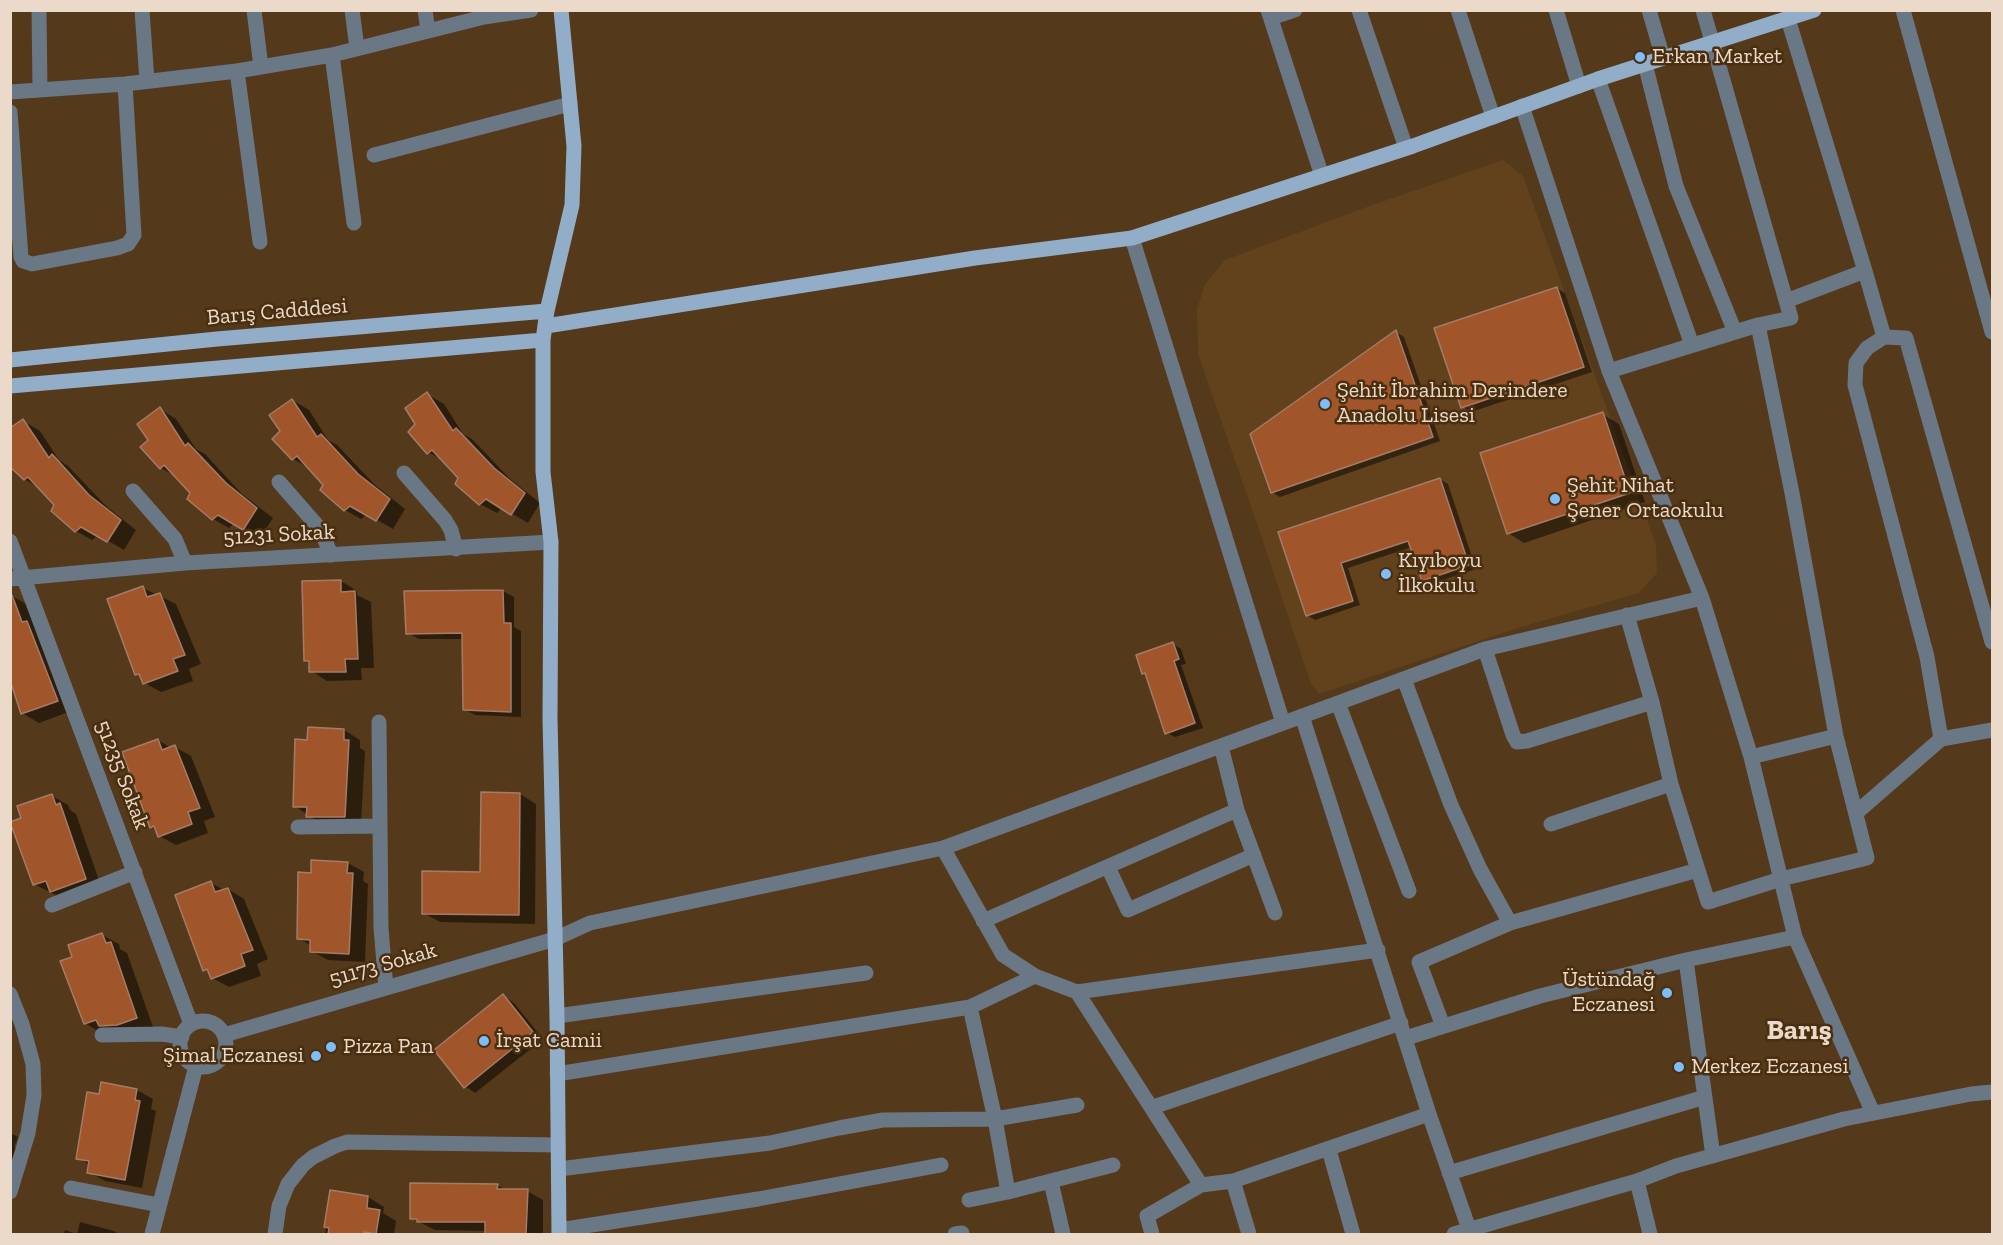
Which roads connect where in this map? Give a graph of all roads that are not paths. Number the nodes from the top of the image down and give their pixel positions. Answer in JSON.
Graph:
{"nodes":[{"id":1,"x":39,"y":10,"type":"edge"},
{"id":2,"x":142,"y":10,"type":"edge"},
{"id":3,"x":254,"y":10,"type":"edge"},
{"id":4,"x":352,"y":10,"type":"edge"},
{"id":5,"x":424,"y":10,"type":"edge"},
{"id":6,"x":531,"y":10,"type":"edge"},
{"id":7,"x":561,"y":10,"type":"edge"},
{"id":8,"x":1296,"y":10,"type":"edge"},
{"id":9,"x":1359,"y":10,"type":"edge"},
{"id":10,"x":1458,"y":10,"type":"edge"},
{"id":11,"x":1556,"y":10,"type":"edge"},
{"id":12,"x":1649,"y":10,"type":"edge"},
{"id":13,"x":1703,"y":10,"type":"edge"},
{"id":14,"x":1814,"y":10,"type":"edge"},
{"id":15,"x":1903,"y":10,"type":"edge"},
{"id":16,"x":1269,"y":14,"type":"edge"},
{"id":17,"x":1788,"y":19,"type":"junction"},
{"id":18,"x":428,"y":31,"type":"junction"},
{"id":19,"x":1714,"y":44,"type":"junction"},
{"id":20,"x":357,"y":48,"type":"junction"},
{"id":21,"x":332,"y":55,"type":"junction"},
{"id":22,"x":1664,"y":58,"type":"junction"},
{"id":23,"x":1645,"y":64,"type":"junction"},
{"id":24,"x":261,"y":66,"type":"junction"},
{"id":25,"x":237,"y":71,"type":"junction"},
{"id":26,"x":1598,"y":79,"type":"junction"},
{"id":27,"x":147,"y":81,"type":"junction"},
{"id":28,"x":125,"y":84,"type":"junction"},
{"id":29,"x":1580,"y":86,"type":"junction"},
{"id":30,"x":40,"y":90,"type":"junction"},
{"id":31,"x":10,"y":92,"type":"edge"},
{"id":32,"x":570,"y":104,"type":"junction"},
{"id":33,"x":1522,"y":106,"type":"junction"},
{"id":34,"x":10,"y":112,"type":"edge"},
{"id":35,"x":1493,"y":117,"type":"junction"},
{"id":36,"x":1406,"y":148,"type":"junction"},
{"id":37,"x":374,"y":155,"type":"dead end"},
{"id":38,"x":1322,"y":176,"type":"junction"},
{"id":39,"x":354,"y":223,"type":"dead end"},
{"id":40,"x":1132,"y":238,"type":"junction"},
{"id":41,"x":261,"y":242,"type":"dead end"},
{"id":42,"x":1865,"y":270,"type":"junction"},
{"id":43,"x":1786,"y":301,"type":"junction"},
{"id":44,"x":1758,"y":325,"type":"junction"},
{"id":45,"x":546,"y":326,"type":"junction"},
{"id":46,"x":1735,"y":332,"type":"junction"},
{"id":47,"x":1992,"y":332,"type":"edge"},
{"id":48,"x":1884,"y":337,"type":"junction"},
{"id":49,"x":1692,"y":345,"type":"junction"},
{"id":50,"x":10,"y":360,"type":"edge"},
{"id":51,"x":1609,"y":371,"type":"junction"},
{"id":52,"x":10,"y":386,"type":"edge"},
{"id":53,"x":404,"y":472,"type":"dead end"},
{"id":54,"x":279,"y":482,"type":"dead end"},
{"id":55,"x":134,"y":491,"type":"dead end"},
{"id":56,"x":10,"y":541,"type":"edge"},
{"id":57,"x":551,"y":542,"type":"junction"},
{"id":58,"x":456,"y":549,"type":"junction"},
{"id":59,"x":331,"y":555,"type":"junction"},
{"id":60,"x":185,"y":563,"type":"junction"},
{"id":61,"x":17,"y":579,"type":"edge"},
{"id":62,"x":1701,"y":598,"type":"junction"},
{"id":63,"x":1627,"y":615,"type":"junction"},
{"id":64,"x":1992,"y":642,"type":"edge"},
{"id":65,"x":1485,"y":649,"type":"junction"},
{"id":66,"x":1404,"y":679,"type":"junction"},
{"id":67,"x":1652,"y":702,"type":"junction"},
{"id":68,"x":1338,"y":703,"type":"junction"},
{"id":69,"x":1302,"y":716,"type":"junction"},
{"id":70,"x":379,"y":723,"type":"dead end"},
{"id":71,"x":1283,"y":723,"type":"junction"},
{"id":72,"x":1992,"y":730,"type":"edge"},
{"id":73,"x":1836,"y":736,"type":"junction"},
{"id":74,"x":1941,"y":740,"type":"junction"},
{"id":75,"x":1221,"y":746,"type":"junction"},
{"id":76,"x":1750,"y":757,"type":"junction"},
{"id":77,"x":1671,"y":784,"type":"junction"},
{"id":78,"x":1237,"y":810,"type":"junction"},
{"id":79,"x":1856,"y":813,"type":"junction"},
{"id":80,"x":1551,"y":824,"type":"dead end"},
{"id":81,"x":380,"y":826,"type":"junction"},
{"id":82,"x":298,"y":827,"type":"dead end"},
{"id":83,"x":943,"y":848,"type":"junction"},
{"id":84,"x":1254,"y":855,"type":"junction"},
{"id":85,"x":1108,"y":867,"type":"junction"},
{"id":86,"x":1698,"y":870,"type":"junction"},
{"id":87,"x":135,"y":872,"type":"junction"},
{"id":88,"x":1781,"y":879,"type":"junction"},
{"id":89,"x":1409,"y":891,"type":"dead end"},
{"id":90,"x":52,"y":905,"type":"dead end"},
{"id":91,"x":1275,"y":913,"type":"dead end"},
{"id":92,"x":983,"y":921,"type":"junction"},
{"id":93,"x":1510,"y":923,"type":"junction"},
{"id":94,"x":1795,"y":937,"type":"junction"},
{"id":95,"x":555,"y":939,"type":"junction"},
{"id":96,"x":1378,"y":950,"type":"junction"},
{"id":97,"x":1686,"y":960,"type":"junction"},
{"id":98,"x":866,"y":973,"type":"dead end"},
{"id":99,"x":1035,"y":976,"type":"junction"},
{"id":100,"x":386,"y":988,"type":"junction"},
{"id":101,"x":1077,"y":992,"type":"junction"},
{"id":102,"x":10,"y":994,"type":"edge"},
{"id":103,"x":970,"y":1008,"type":"junction"},
{"id":104,"x":557,"y":1016,"type":"junction"},
{"id":105,"x":1443,"y":1026,"type":"junction"},
{"id":106,"x":1403,"y":1030,"type":"junction"},
{"id":107,"x":186,"y":1031,"type":"junction"},
{"id":108,"x":102,"y":1035,"type":"dead end"},
{"id":109,"x":225,"y":1035,"type":"junction"},
{"id":110,"x":196,"y":1066,"type":"junction"},
{"id":111,"x":557,"y":1074,"type":"junction"},
{"id":112,"x":1992,"y":1092,"type":"edge"},
{"id":113,"x":1705,"y":1098,"type":"junction"},
{"id":114,"x":1077,"y":1106,"type":"dead end"},
{"id":115,"x":1153,"y":1107,"type":"junction"},
{"id":116,"x":1873,"y":1113,"type":"junction"},
{"id":117,"x":1429,"y":1114,"type":"junction"},
{"id":118,"x":995,"y":1119,"type":"junction"},
{"id":119,"x":558,"y":1145,"type":"junction"},
{"id":120,"x":1329,"y":1150,"type":"junction"},
{"id":121,"x":1713,"y":1156,"type":"junction"},
{"id":122,"x":941,"y":1165,"type":"dead end"},
{"id":123,"x":1113,"y":1165,"type":"dead end"},
{"id":124,"x":558,"y":1168,"type":"junction"},
{"id":125,"x":1449,"y":1173,"type":"junction"},
{"id":126,"x":1233,"y":1181,"type":"junction"},
{"id":127,"x":1637,"y":1181,"type":"junction"},
{"id":128,"x":1051,"y":1182,"type":"junction"},
{"id":129,"x":1201,"y":1185,"type":"junction"},
{"id":130,"x":71,"y":1188,"type":"dead end"},
{"id":131,"x":10,"y":1192,"type":"edge"},
{"id":132,"x":1008,"y":1192,"type":"junction"},
{"id":133,"x":969,"y":1200,"type":"dead end"},
{"id":134,"x":159,"y":1205,"type":"junction"},
{"id":135,"x":1469,"y":1229,"type":"junction"},
{"id":136,"x":559,"y":1232,"type":"edge"},
{"id":137,"x":152,"y":1234,"type":"edge"},
{"id":138,"x":274,"y":1234,"type":"edge"},
{"id":139,"x":1063,"y":1234,"type":"edge"},
{"id":140,"x":1152,"y":1234,"type":"edge"},
{"id":141,"x":1249,"y":1234,"type":"edge"},
{"id":142,"x":1353,"y":1234,"type":"edge"},
{"id":143,"x":1454,"y":1234,"type":"edge"},
{"id":144,"x":1650,"y":1234,"type":"edge"}],
"edges":[{"from":1,"to":30,"type":"street"},
{"from":2,"to":27,"type":"street"},
{"from":3,"to":24,"type":"street"},
{"from":4,"to":20,"type":"street"},
{"from":5,"to":18,"type":"street"},
{"from":6,"to":18,"type":"street"},
{"from":7,"to":32,"type":"main road"},
{"from":8,"to":16,"type":"street"},
{"from":9,"to":36,"type":"street"},
{"from":10,"to":35,"type":"street"},
{"from":11,"to":29,"type":"street"},
{"from":12,"to":22,"type":"street"},
{"from":13,"to":19,"type":"street"},
{"from":14,"to":17,"type":"main road"},
{"from":15,"to":47,"type":"street"},
{"from":16,"to":38,"type":"street"},
{"from":17,"to":19,"type":"main road"},
{"from":17,"to":42,"type":"street"},
{"from":18,"to":20,"type":"street"},
{"from":19,"to":22,"type":"main road"},
{"from":19,"to":43,"type":"street"},
{"from":20,"to":21,"type":"street"},
{"from":21,"to":24,"type":"street"},
{"from":21,"to":39,"type":"street"},
{"from":22,"to":23,"type":"main road"},
{"from":23,"to":26,"type":"main road"},
{"from":23,"to":46,"type":"street"},
{"from":24,"to":25,"type":"street"},
{"from":25,"to":27,"type":"street"},
{"from":25,"to":41,"type":"street"},
{"from":26,"to":29,"type":"main road"},
{"from":26,"to":49,"type":"street"},
{"from":27,"to":28,"type":"street"},
{"from":28,"to":30,"type":"street"},
{"from":28,"to":34,"type":"street"},
{"from":29,"to":33,"type":"main road"},
{"from":30,"to":31,"type":"street"},
{"from":32,"to":37,"type":"street"},
{"from":32,"to":45,"type":"main road"},
{"from":33,"to":35,"type":"main road"},
{"from":33,"to":51,"type":"street"},
{"from":35,"to":36,"type":"main road"},
{"from":36,"to":38,"type":"main road"},
{"from":38,"to":40,"type":"main road"},
{"from":40,"to":45,"type":"main road"},
{"from":40,"to":71,"type":"street"},
{"from":42,"to":43,"type":"street"},
{"from":42,"to":48,"type":"street"},
{"from":43,"to":44,"type":"street"},
{"from":44,"to":46,"type":"street"},
{"from":44,"to":73,"type":"street"},
{"from":45,"to":50,"type":"main road","name":"Barış Cadddesi"},
{"from":45,"to":52,"type":"main road"},
{"from":45,"to":57,"type":"main road"},
{"from":46,"to":49,"type":"street"},
{"from":48,"to":64,"type":"street"},
{"from":48,"to":74,"type":"street"},
{"from":49,"to":51,"type":"street"},
{"from":51,"to":62,"type":"street"},
{"from":53,"to":58,"type":"street"},
{"from":54,"to":59,"type":"street"},
{"from":55,"to":60,"type":"street"},
{"from":56,"to":61,"type":"street","name":"51235 Sokak"},
{"from":57,"to":58,"type":"street","name":"51231 Sokak"},
{"from":57,"to":95,"type":"main road"},
{"from":58,"to":59,"type":"street","name":"51231 Sokak"},
{"from":59,"to":60,"type":"street","name":"51231 Sokak"},
{"from":60,"to":61,"type":"street","name":"51231 Sokak"},
{"from":61,"to":87,"type":"street","name":"51235 Sokak"},
{"from":62,"to":63,"type":"street","name":"51173 Sokak"},
{"from":62,"to":76,"type":"street"},
{"from":63,"to":65,"type":"street","name":"51173 Sokak"},
{"from":63,"to":67,"type":"street"},
{"from":65,"to":66,"type":"street","name":"51173 Sokak"},
{"from":65,"to":67,"type":"street"},
{"from":66,"to":68,"type":"street","name":"51173 Sokak"},
{"from":66,"to":93,"type":"street"},
{"from":67,"to":77,"type":"street"},
{"from":68,"to":69,"type":"street","name":"51173 Sokak"},
{"from":68,"to":89,"type":"street"},
{"from":69,"to":71,"type":"street","name":"51173 Sokak"},
{"from":69,"to":96,"type":"street"},
{"from":70,"to":81,"type":"street"},
{"from":71,"to":75,"type":"street","name":"51173 Sokak"},
{"from":72,"to":74,"type":"street"},
{"from":73,"to":76,"type":"street"},
{"from":73,"to":79,"type":"street"},
{"from":74,"to":79,"type":"street"},
{"from":75,"to":78,"type":"street"},
{"from":75,"to":83,"type":"street","name":"51173 Sokak"},
{"from":76,"to":88,"type":"street"},
{"from":77,"to":80,"type":"street"},
{"from":77,"to":86,"type":"street"},
{"from":78,"to":84,"type":"street"},
{"from":78,"to":85,"type":"street"},
{"from":79,"to":88,"type":"street"},
{"from":81,"to":82,"type":"street"},
{"from":81,"to":100,"type":"street"},
{"from":83,"to":92,"type":"street"},
{"from":83,"to":95,"type":"street","name":"51173 Sokak"},
{"from":84,"to":85,"type":"street"},
{"from":84,"to":91,"type":"street"},
{"from":85,"to":92,"type":"street"},
{"from":86,"to":88,"type":"street"},
{"from":86,"to":93,"type":"street"},
{"from":87,"to":90,"type":"street"},
{"from":87,"to":107,"type":"street","name":"51235 Sokak"},
{"from":88,"to":94,"type":"street"},
{"from":92,"to":99,"type":"street"},
{"from":93,"to":105,"type":"street"},
{"from":94,"to":97,"type":"street"},
{"from":94,"to":116,"type":"street"},
{"from":95,"to":100,"type":"street","name":"51173 Sokak"},
{"from":95,"to":104,"type":"main road"},
{"from":96,"to":101,"type":"street"},
{"from":96,"to":106,"type":"street"},
{"from":97,"to":105,"type":"street"},
{"from":97,"to":113,"type":"street"},
{"from":98,"to":104,"type":"street"},
{"from":99,"to":101,"type":"street"},
{"from":99,"to":103,"type":"street"},
{"from":100,"to":109,"type":"street","name":"51173 Sokak"},
{"from":101,"to":115,"type":"street"},
{"from":102,"to":131,"type":"street"},
{"from":103,"to":111,"type":"street"},
{"from":103,"to":118,"type":"street"},
{"from":104,"to":111,"type":"main road"},
{"from":105,"to":106,"type":"street"},
{"from":106,"to":115,"type":"street"},
{"from":106,"to":117,"type":"street"},
{"from":107,"to":108,"type":"street"},
{"from":107,"to":109,"type":"street"},
{"from":107,"to":110,"type":"street"},
{"from":109,"to":110,"type":"street"},
{"from":110,"to":134,"type":"street"},
{"from":111,"to":119,"type":"main road"},
{"from":112,"to":116,"type":"street"},
{"from":113,"to":121,"type":"street"},
{"from":113,"to":125,"type":"street"},
{"from":114,"to":118,"type":"street"},
{"from":115,"to":129,"type":"street"},
{"from":116,"to":121,"type":"street"},
{"from":117,"to":120,"type":"street"},
{"from":117,"to":125,"type":"street"},
{"from":118,"to":124,"type":"street"},
{"from":118,"to":132,"type":"street"},
{"from":119,"to":124,"type":"main road"},
{"from":119,"to":138,"type":"street"},
{"from":120,"to":126,"type":"street"},
{"from":120,"to":142,"type":"street"},
{"from":121,"to":127,"type":"street"},
{"from":122,"to":136,"type":"street"},
{"from":123,"to":128,"type":"street"},
{"from":124,"to":136,"type":"main road"},
{"from":125,"to":135,"type":"street"},
{"from":126,"to":129,"type":"street"},
{"from":126,"to":141,"type":"street"},
{"from":127,"to":135,"type":"street"},
{"from":127,"to":144,"type":"street"},
{"from":128,"to":132,"type":"street"},
{"from":128,"to":139,"type":"street"},
{"from":129,"to":140,"type":"street"},
{"from":130,"to":134,"type":"street"},
{"from":132,"to":133,"type":"street"},
{"from":134,"to":137,"type":"street"},
{"from":135,"to":143,"type":"street"}]}
